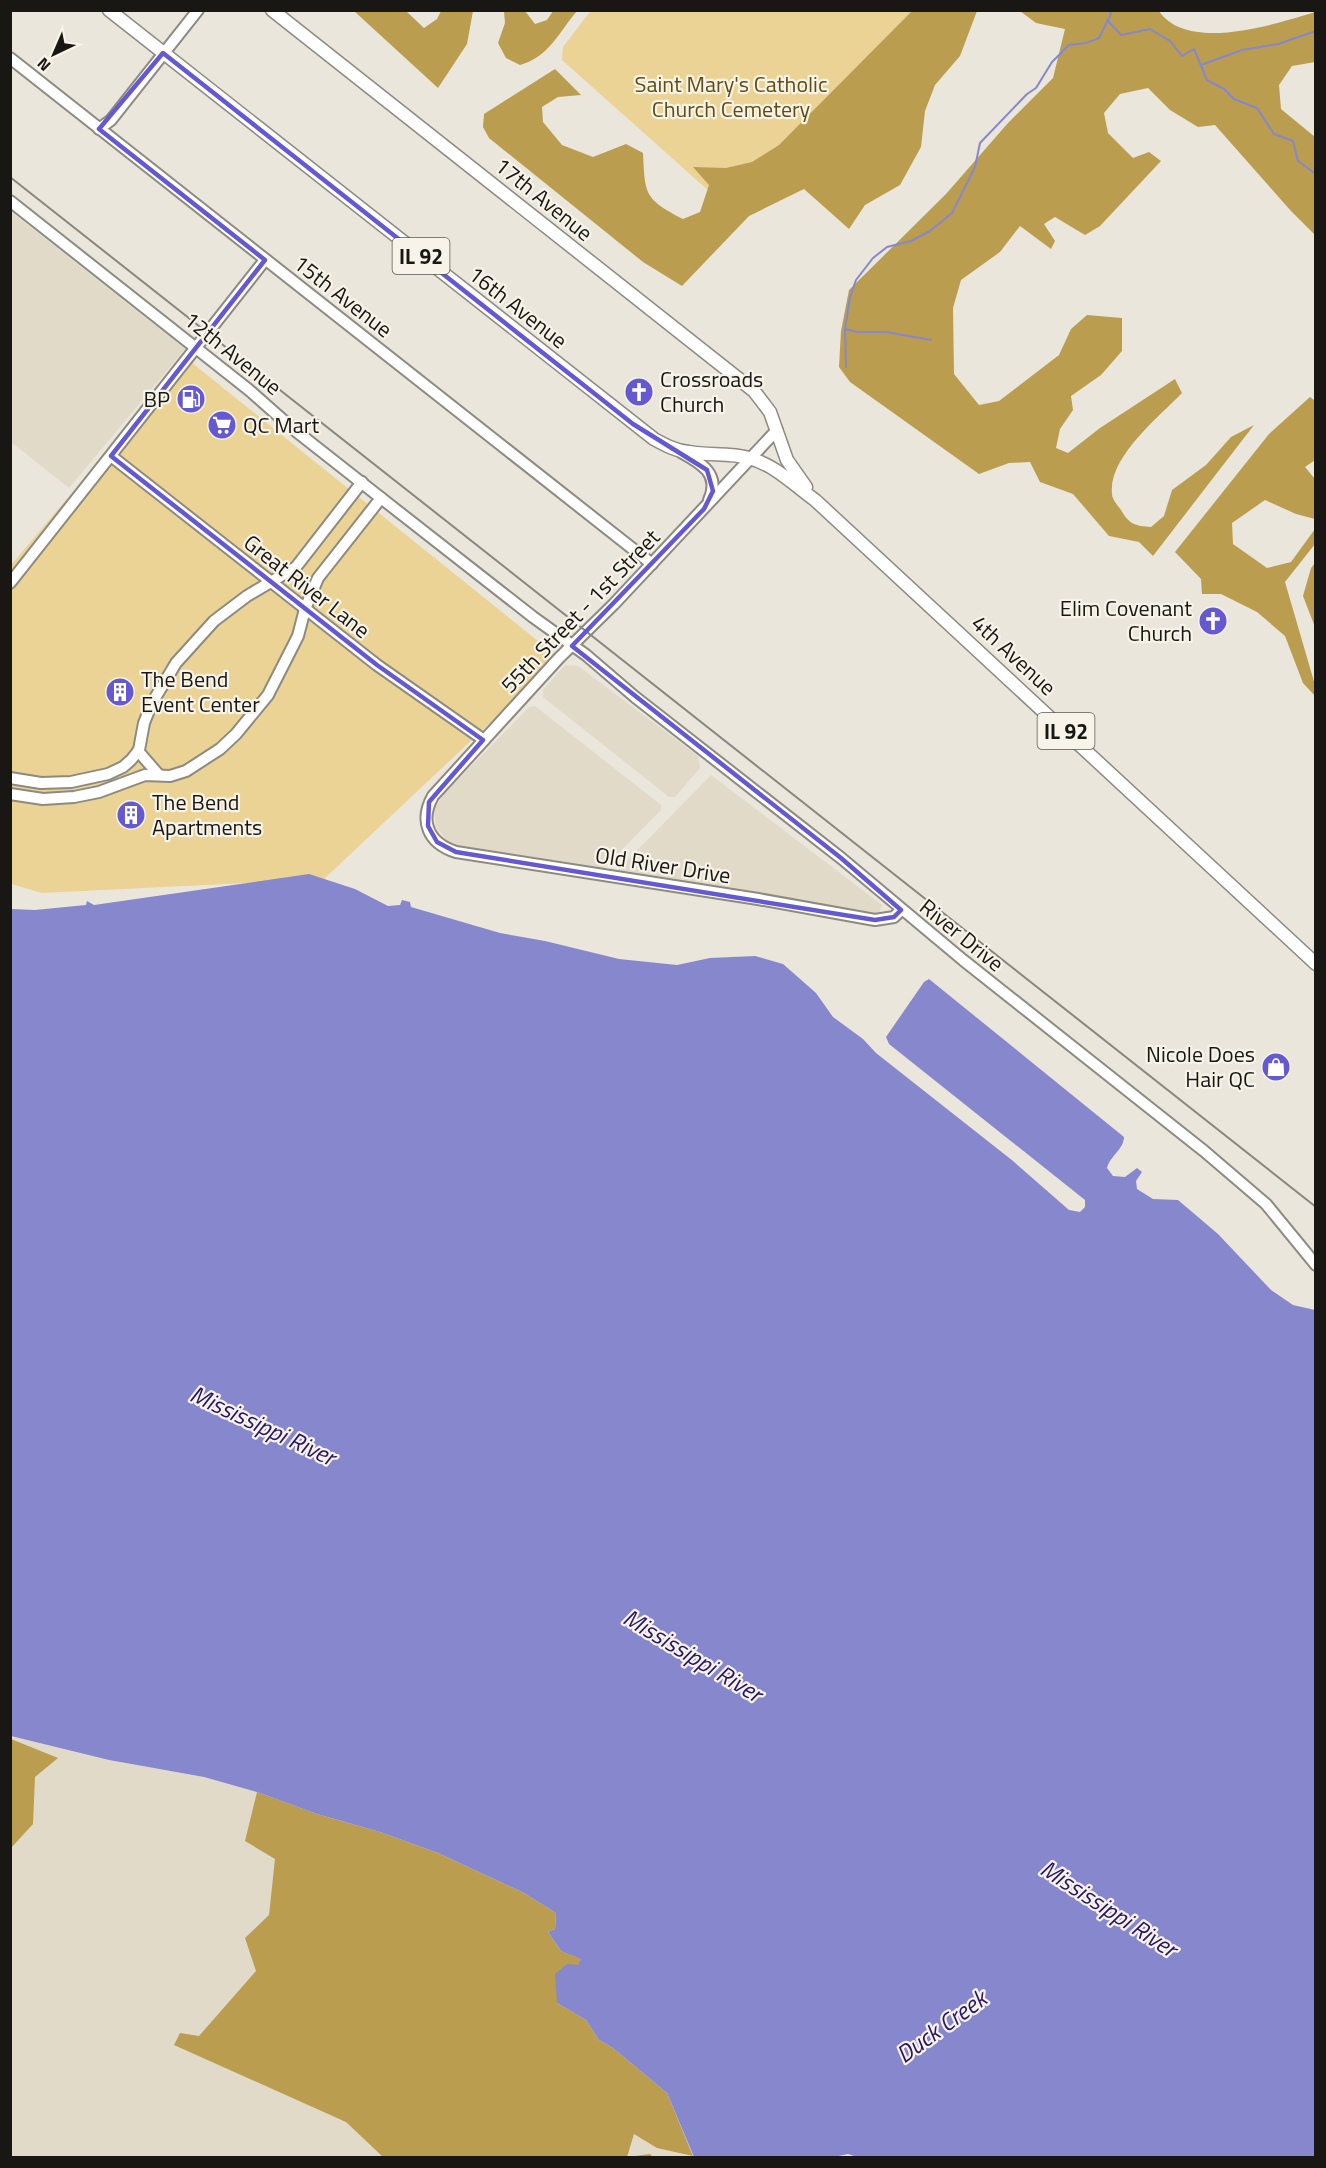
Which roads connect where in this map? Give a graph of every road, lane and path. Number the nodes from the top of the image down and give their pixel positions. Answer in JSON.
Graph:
{"nodes":[{"id":1,"x":109,"y":10,"type":"edge"},
{"id":2,"x":189,"y":10,"type":"edge"},
{"id":3,"x":198,"y":10,"type":"edge"},
{"id":4,"x":272,"y":10,"type":"edge"},
{"id":5,"x":161,"y":51,"type":"junction"},
{"id":6,"x":10,"y":58,"type":"edge"},
{"id":7,"x":99,"y":129,"type":"junction"},
{"id":8,"x":10,"y":201,"type":"edge"},
{"id":9,"x":265,"y":260,"type":"junction"},
{"id":10,"x":195,"y":347,"type":"junction"},
{"id":11,"x":777,"y":430,"type":"junction"},
{"id":12,"x":676,"y":449,"type":"junction"},
{"id":13,"x":111,"y":456,"type":"junction"},
{"id":14,"x":751,"y":458,"type":"junction"},
{"id":15,"x":362,"y":482,"type":"junction"},
{"id":16,"x":381,"y":498,"type":"junction"},
{"id":17,"x":815,"y":500,"type":"junction"},
{"id":18,"x":704,"y":509,"type":"junction"},
{"id":19,"x":652,"y":564,"type":"junction"},
{"id":20,"x":270,"y":582,"type":"junction"},
{"id":21,"x":10,"y":583,"type":"edge"},
{"id":22,"x":305,"y":609,"type":"junction"},
{"id":23,"x":573,"y":646,"type":"junction"},
{"id":24,"x":484,"y":740,"type":"junction"},
{"id":25,"x":138,"y":751,"type":"junction"},
{"id":26,"x":158,"y":774,"type":"junction"},
{"id":27,"x":10,"y":778,"type":"edge"},
{"id":28,"x":10,"y":794,"type":"edge"},
{"id":29,"x":428,"y":826,"type":"joint"},
{"id":30,"x":901,"y":910,"type":"junction"},
{"id":31,"x":1316,"y":964,"type":"edge"},
{"id":32,"x":1316,"y":1265,"type":"edge"}],
"edges":[{"from":1,"to":5,"type":"main road","name":"16th Avenue","number":"IL 92"},
{"from":2,"to":5,"type":"street"},
{"from":3,"to":5,"type":"street"},
{"from":4,"to":11,"type":"main road","name":"17th Avenue","number":"IL 92"},
{"from":5,"to":7,"type":"street"},
{"from":5,"to":12,"type":"main road","name":"16th Avenue","number":"IL 92"},
{"from":6,"to":7,"type":"street","name":"15th Avenue"},
{"from":7,"to":9,"type":"street","name":"15th Avenue"},
{"from":8,"to":10,"type":"street","name":"12th Avenue"},
{"from":9,"to":10,"type":"street"},
{"from":9,"to":19,"type":"street","name":"15th Avenue"},
{"from":10,"to":13,"type":"street"},
{"from":10,"to":15,"type":"street","name":"12th Avenue"},
{"from":11,"to":14,"type":"street","name":"55th Street - 1st Street"},
{"from":11,"to":17,"type":"main road","name":"4th Avenue","number":"IL 92"},
{"from":12,"to":14,"type":"main road","name":"16th Avenue","number":"IL 92"},
{"from":12,"to":18,"type":"street"},
{"from":13,"to":20,"type":"street","name":"Great River Lane"},
{"from":13,"to":21,"type":"street"},
{"from":14,"to":17,"type":"main road","name":"4th Avenue","number":"IL 92"},
{"from":14,"to":18,"type":"street","name":"55th Street - 1st Street"},
{"from":15,"to":16,"type":"street","name":"12th Avenue"},
{"from":15,"to":20,"type":"street"},
{"from":16,"to":22,"type":"street"},
{"from":16,"to":23,"type":"street","name":"12th Avenue"},
{"from":17,"to":31,"type":"main road","name":"4th Avenue","number":"IL 92"},
{"from":18,"to":19,"type":"street","name":"55th Street - 1st Street"},
{"from":19,"to":23,"type":"street","name":"55th Street - 1st Street"},
{"from":20,"to":22,"type":"street","name":"Great River Lane"},
{"from":20,"to":25,"type":"street"},
{"from":22,"to":24,"type":"street","name":"Great River Lane"},
{"from":22,"to":26,"type":"street"},
{"from":23,"to":24,"type":"street","name":"55th Street - 1st Street"},
{"from":23,"to":30,"type":"street","name":"River Drive"},
{"from":24,"to":29,"type":"street","name":"55th Street - 1st Street"},
{"from":25,"to":26,"type":"street"},
{"from":25,"to":27,"type":"street"},
{"from":26,"to":28,"type":"street"},
{"from":29,"to":30,"type":"street","name":"Old River Drive"},
{"from":30,"to":32,"type":"street","name":"River Drive"}]}
